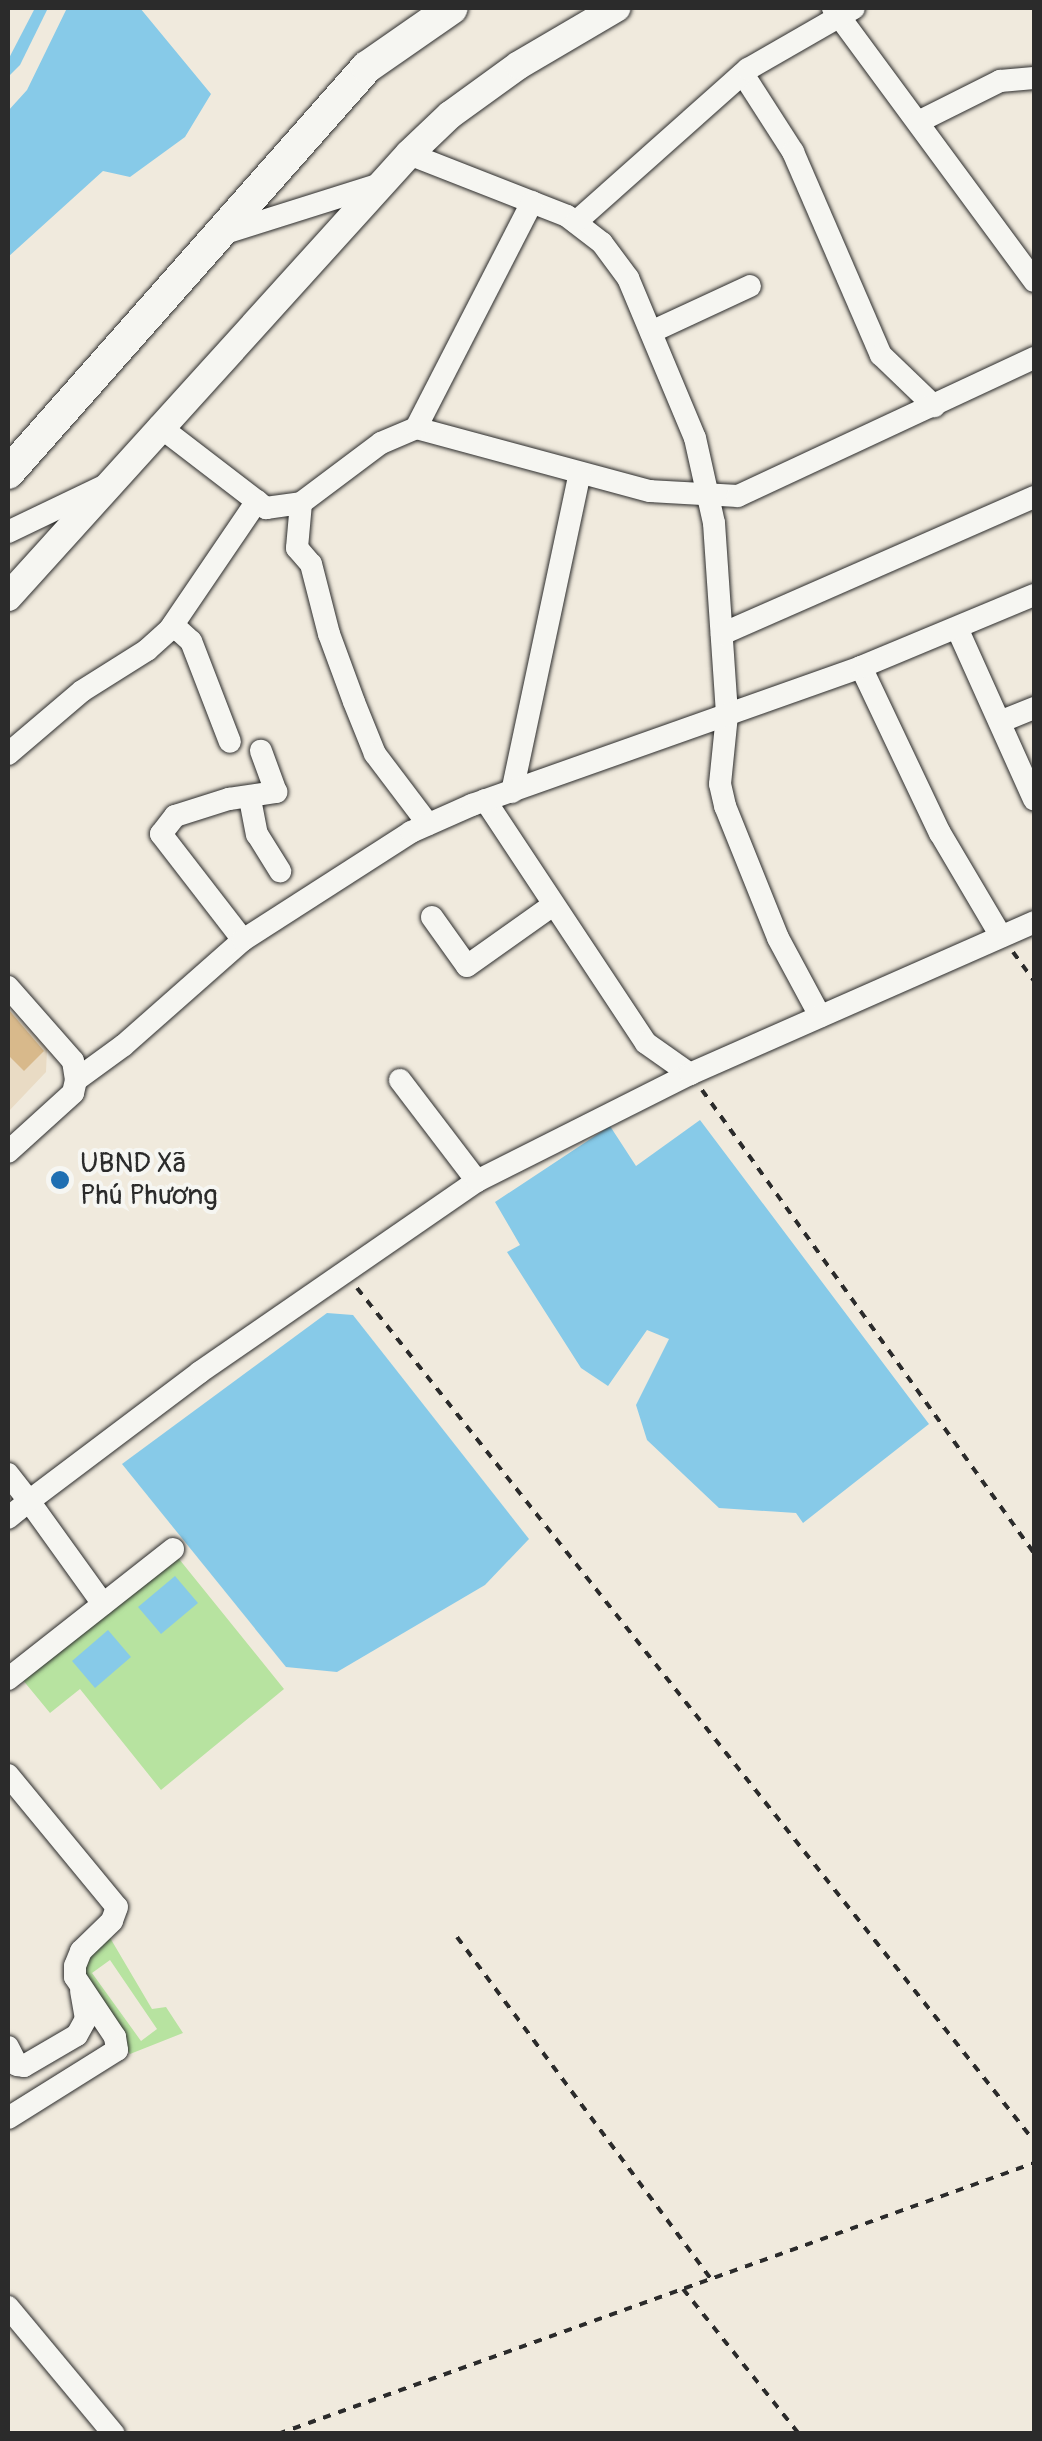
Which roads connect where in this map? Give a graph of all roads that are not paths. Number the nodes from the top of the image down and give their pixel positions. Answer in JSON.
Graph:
{"nodes":[{"id":1,"x":452,"y":8,"type":"edge"},
{"id":2,"x":616,"y":8,"type":"edge"},
{"id":3,"x":842,"y":10,"type":"edge"},
{"id":4,"x":743,"y":74,"type":"junction"},
{"id":5,"x":1034,"y":78,"type":"edge"},
{"id":6,"x":918,"y":122,"type":"junction"},
{"id":7,"x":409,"y":154,"type":"junction"},
{"id":8,"x":384,"y":183,"type":"junction"},
{"id":9,"x":532,"y":202,"type":"junction"},
{"id":10,"x":576,"y":222,"type":"junction"},
{"id":11,"x":222,"y":234,"type":"junction"},
{"id":12,"x":1034,"y":281,"type":"edge"},
{"id":13,"x":750,"y":286,"type":"dead end"},
{"id":14,"x":650,"y":332,"type":"junction"},
{"id":15,"x":1034,"y":358,"type":"edge"},
{"id":16,"x":934,"y":406,"type":"junction"},
{"id":17,"x":159,"y":426,"type":"junction"},
{"id":18,"x":416,"y":428,"type":"junction"},
{"id":19,"x":580,"y":472,"type":"junction"},
{"id":20,"x":8,"y":473,"type":"edge"},
{"id":21,"x":104,"y":486,"type":"junction"},
{"id":22,"x":708,"y":497,"type":"junction"},
{"id":23,"x":1034,"y":497,"type":"edge"},
{"id":24,"x":257,"y":500,"type":"junction"},
{"id":25,"x":301,"y":503,"type":"junction"},
{"id":26,"x":8,"y":532,"type":"edge"},
{"id":27,"x":1034,"y":595,"type":"edge"},
{"id":28,"x":8,"y":597,"type":"edge"},
{"id":29,"x":173,"y":625,"type":"junction"},
{"id":30,"x":956,"y":628,"type":"junction"},
{"id":31,"x":722,"y":634,"type":"junction"},
{"id":32,"x":860,"y":668,"type":"junction"},
{"id":33,"x":1034,"y":708,"type":"edge"},
{"id":34,"x":726,"y":715,"type":"junction"},
{"id":35,"x":1002,"y":721,"type":"junction"},
{"id":36,"x":230,"y":742,"type":"dead end"},
{"id":37,"x":260,"y":751,"type":"dead end"},
{"id":38,"x":8,"y":754,"type":"edge"},
{"id":39,"x":512,"y":792,"type":"junction"},
{"id":40,"x":250,"y":799,"type":"junction"},
{"id":41,"x":485,"y":800,"type":"junction"},
{"id":42,"x":1034,"y":800,"type":"edge"},
{"id":43,"x":428,"y":824,"type":"junction"},
{"id":44,"x":280,"y":871,"type":"dead end"},
{"id":45,"x":553,"y":905,"type":"junction"},
{"id":46,"x":432,"y":917,"type":"dead end"},
{"id":47,"x":1034,"y":922,"type":"edge"},
{"id":48,"x":1001,"y":936,"type":"junction"},
{"id":49,"x":243,"y":940,"type":"junction"},
{"id":50,"x":8,"y":987,"type":"edge"},
{"id":51,"x":820,"y":1016,"type":"junction"},
{"id":52,"x":690,"y":1074,"type":"junction"},
{"id":53,"x":76,"y":1080,"type":"junction"},
{"id":54,"x":400,"y":1080,"type":"dead end"},
{"id":55,"x":8,"y":1152,"type":"edge"},
{"id":56,"x":478,"y":1181,"type":"junction"},
{"id":57,"x":8,"y":1474,"type":"edge"},
{"id":58,"x":29,"y":1501,"type":"junction"},
{"id":59,"x":8,"y":1518,"type":"edge"},
{"id":60,"x":173,"y":1549,"type":"dead end"},
{"id":61,"x":103,"y":1604,"type":"junction"},
{"id":62,"x":8,"y":1679,"type":"edge"},
{"id":63,"x":8,"y":1775,"type":"edge"},
{"id":64,"x":79,"y":1982,"type":"junction"},
{"id":65,"x":8,"y":2048,"type":"edge"},
{"id":66,"x":8,"y":2118,"type":"edge"},
{"id":67,"x":12,"y":2320,"type":"edge"},
{"id":68,"x":114,"y":2434,"type":"edge"}],
"edges":[{"from":1,"to":11,"type":"main road"},
{"from":2,"to":7,"type":"street"},
{"from":3,"to":4,"type":"street"},
{"from":3,"to":6,"type":"street"},
{"from":4,"to":10,"type":"street"},
{"from":4,"to":16,"type":"street"},
{"from":5,"to":6,"type":"street"},
{"from":6,"to":12,"type":"street"},
{"from":7,"to":8,"type":"street"},
{"from":7,"to":9,"type":"street"},
{"from":8,"to":11,"type":"street"},
{"from":8,"to":17,"type":"street"},
{"from":9,"to":10,"type":"street"},
{"from":9,"to":18,"type":"street"},
{"from":10,"to":14,"type":"street"},
{"from":11,"to":20,"type":"main road"},
{"from":13,"to":14,"type":"street"},
{"from":14,"to":22,"type":"street"},
{"from":15,"to":16,"type":"street"},
{"from":16,"to":22,"type":"street"},
{"from":17,"to":21,"type":"street"},
{"from":17,"to":24,"type":"street"},
{"from":18,"to":19,"type":"street"},
{"from":18,"to":25,"type":"street"},
{"from":19,"to":22,"type":"street"},
{"from":19,"to":39,"type":"street"},
{"from":21,"to":26,"type":"street"},
{"from":21,"to":28,"type":"street"},
{"from":22,"to":31,"type":"street"},
{"from":23,"to":31,"type":"street"},
{"from":24,"to":25,"type":"street"},
{"from":24,"to":29,"type":"street"},
{"from":25,"to":43,"type":"street"},
{"from":27,"to":30,"type":"street"},
{"from":29,"to":36,"type":"street"},
{"from":29,"to":38,"type":"street"},
{"from":30,"to":32,"type":"street"},
{"from":30,"to":35,"type":"street"},
{"from":31,"to":34,"type":"street"},
{"from":32,"to":34,"type":"street"},
{"from":32,"to":48,"type":"street"},
{"from":33,"to":35,"type":"street"},
{"from":34,"to":39,"type":"street"},
{"from":34,"to":51,"type":"street"},
{"from":35,"to":42,"type":"street"},
{"from":37,"to":40,"type":"street"},
{"from":39,"to":41,"type":"street"},
{"from":40,"to":44,"type":"street"},
{"from":40,"to":49,"type":"street"},
{"from":41,"to":43,"type":"street"},
{"from":41,"to":45,"type":"street"},
{"from":43,"to":49,"type":"street"},
{"from":45,"to":46,"type":"street"},
{"from":45,"to":52,"type":"street"},
{"from":47,"to":48,"type":"street"},
{"from":48,"to":51,"type":"street"},
{"from":49,"to":53,"type":"street"},
{"from":50,"to":53,"type":"street"},
{"from":51,"to":52,"type":"street"},
{"from":52,"to":56,"type":"street"},
{"from":53,"to":55,"type":"street"},
{"from":54,"to":56,"type":"street"},
{"from":56,"to":58,"type":"street"},
{"from":57,"to":58,"type":"street"},
{"from":58,"to":59,"type":"street"},
{"from":58,"to":61,"type":"street"},
{"from":60,"to":61,"type":"street"},
{"from":61,"to":62,"type":"street"},
{"from":63,"to":64,"type":"street"},
{"from":64,"to":65,"type":"street"},
{"from":64,"to":66,"type":"street"},
{"from":67,"to":68,"type":"street"}]}
